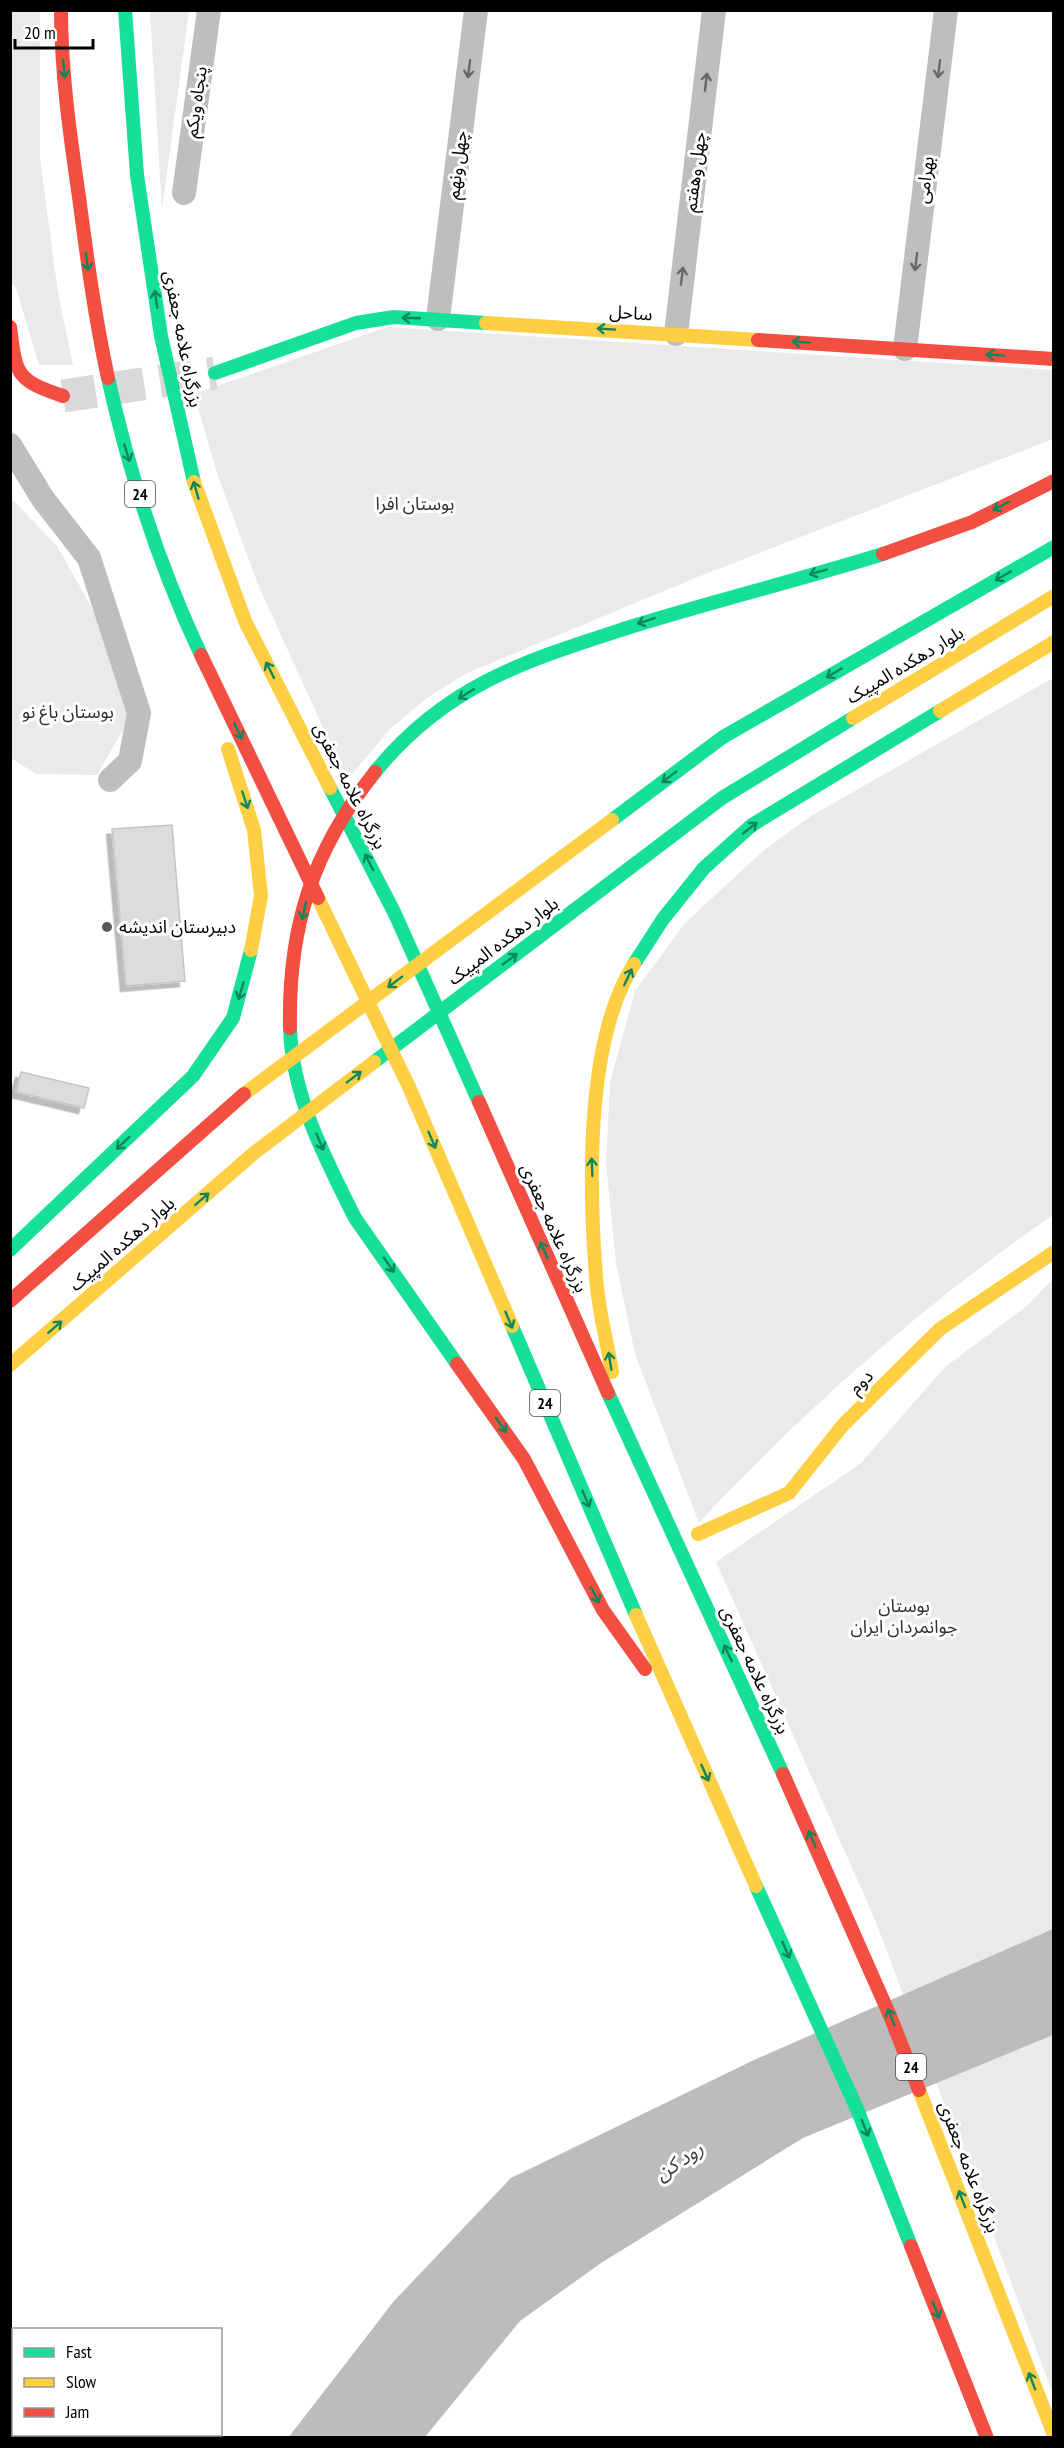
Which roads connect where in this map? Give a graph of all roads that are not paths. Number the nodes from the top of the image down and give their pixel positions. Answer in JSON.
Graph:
{"nodes":[{"id":1,"x":61,"y":10,"type":"edge"},
{"id":2,"x":125,"y":10,"type":"edge"},
{"id":3,"x":209,"y":10,"type":"edge"},
{"id":4,"x":476,"y":10,"type":"edge"},
{"id":5,"x":714,"y":10,"type":"edge"},
{"id":6,"x":946,"y":10,"type":"edge"},
{"id":7,"x":184,"y":194,"type":"dead end"},
{"id":8,"x":438,"y":319,"type":"junction"},
{"id":9,"x":10,"y":327,"type":"edge"},
{"id":10,"x":675,"y":334,"type":"junction"},
{"id":11,"x":905,"y":349,"type":"junction"},
{"id":12,"x":1053,"y":359,"type":"edge"},
{"id":13,"x":214,"y":373,"type":"tunnel mouth"},
{"id":14,"x":63,"y":396,"type":"tunnel mouth"},
{"id":15,"x":10,"y":445,"type":"edge"},
{"id":16,"x":1053,"y":481,"type":"edge"},
{"id":17,"x":1053,"y":547,"type":"edge"},
{"id":18,"x":1053,"y":596,"type":"edge"},
{"id":19,"x":178,"y":606,"type":"junction"},
{"id":20,"x":1053,"y":642,"type":"edge"},
{"id":21,"x":110,"y":780,"type":"dead end"},
{"id":22,"x":10,"y":1250,"type":"edge"},
{"id":23,"x":1053,"y":1252,"type":"edge"},
{"id":24,"x":10,"y":1301,"type":"edge"},
{"id":25,"x":10,"y":1365,"type":"edge"},
{"id":26,"x":620,"y":1418,"type":"junction"},
{"id":27,"x":698,"y":1534,"type":"dead end"},
{"id":28,"x":681,"y":1719,"type":"junction"},
{"id":29,"x":1053,"y":2435,"type":"edge"},
{"id":30,"x":987,"y":2438,"type":"edge"}],
"edges":[{"from":1,"to":19,"type":"main road","number":"24","one_way":true},
{"from":26,"to":2,"type":"main road","name":"بزرگراه علامه جعفری","number":"24","one_way":true},
{"from":3,"to":7,"type":"street","name":"پنجاه ویکم"},
{"from":4,"to":8,"type":"street","name":"چهل ونهم","one_way":true},
{"from":10,"to":5,"type":"street","name":"چهل وهفتم","one_way":true},
{"from":6,"to":11,"type":"street","name":"بهرامی","one_way":true},
{"from":10,"to":8,"type":"main road","name":"ساحل","one_way":true},
{"from":8,"to":13,"type":"main road","name":"ساحل","one_way":true},
{"from":9,"to":14,"type":"main road"},
{"from":11,"to":10,"type":"main road","name":"ساحل","one_way":true},
{"from":12,"to":11,"type":"main road","name":"ساحل","one_way":true},
{"from":15,"to":21,"type":"street"},
{"from":16,"to":28,"type":"main road","one_way":true},
{"from":17,"to":24,"type":"main road","name":"بلوار دهکده المپیک","one_way":true},
{"from":25,"to":18,"type":"main road","name":"بلوار دهکده المپیک","one_way":true},
{"from":19,"to":22,"type":"main road","one_way":true},
{"from":19,"to":28,"type":"main road","number":"24","one_way":true},
{"from":26,"to":20,"type":"main road","one_way":true},
{"from":23,"to":27,"type":"main road","name":"دوم"},
{"from":29,"to":26,"type":"main road","name":"بزرگراه علامه جعفری","number":"24","one_way":true},
{"from":28,"to":30,"type":"main road","number":"24","one_way":true}]}
